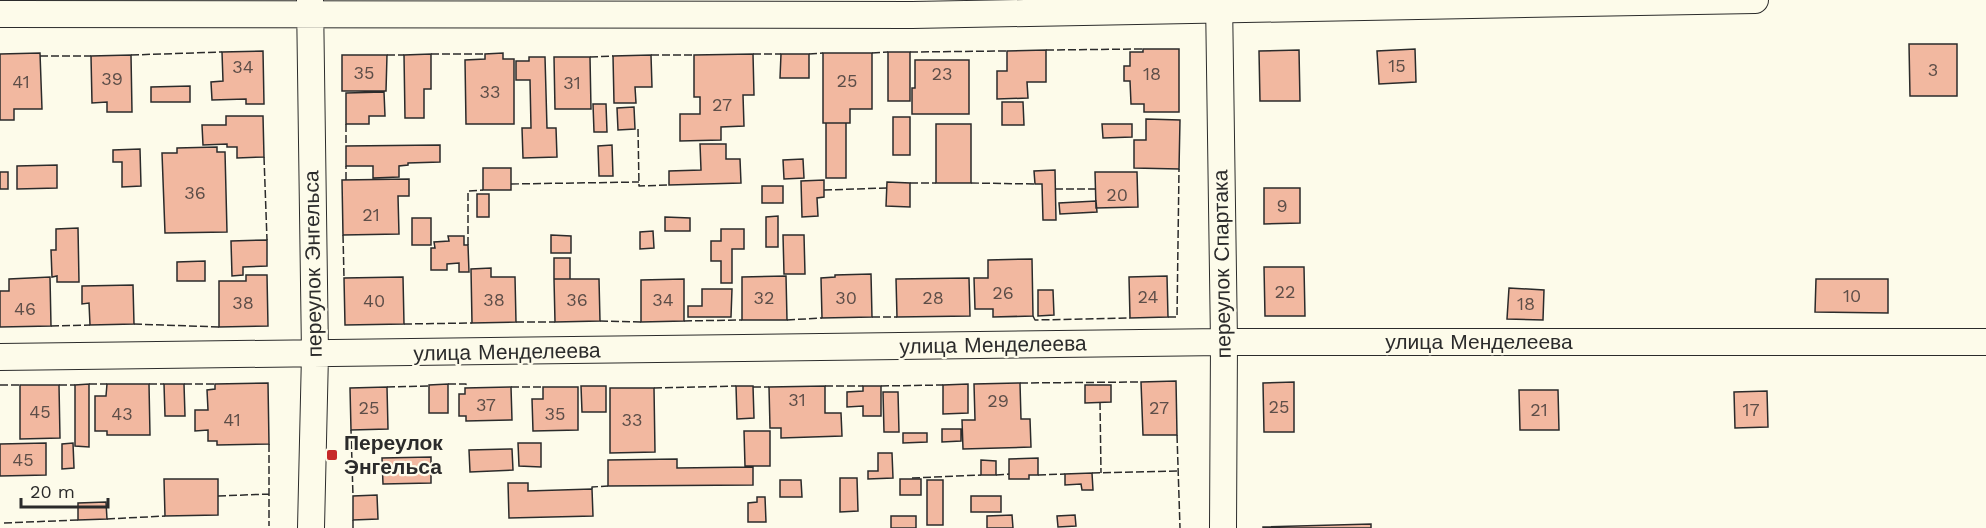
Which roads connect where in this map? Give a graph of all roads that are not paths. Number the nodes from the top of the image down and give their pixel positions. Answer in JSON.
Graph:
{"nodes":[{"id":1,"x":1755,"y":0,"type":"edge"},
{"id":2,"x":1219,"y":5,"type":"edge"},
{"id":3,"x":310,"y":7,"type":"edge"},
{"id":4,"x":0,"y":14,"type":"edge"},
{"id":5,"x":1224,"y":342,"type":"junction"},
{"id":6,"x":1986,"y":342,"type":"edge"},
{"id":7,"x":315,"y":354,"type":"junction"},
{"id":8,"x":0,"y":357,"type":"edge"},
{"id":9,"x":311,"y":528,"type":"edge"},
{"id":10,"x":1223,"y":528,"type":"edge"}],
"edges":[{"from":1,"to":2,"type":"street"},
{"from":2,"to":3,"type":"street"},
{"from":2,"to":5,"type":"street","name":"переулок Спартака"},
{"from":3,"to":4,"type":"street"},
{"from":3,"to":7,"type":"street","name":"переулок Энгельса"},
{"from":5,"to":6,"type":"street","name":"улица Менделеева"},
{"from":5,"to":7,"type":"street","name":"улица Менделеева"},
{"from":5,"to":10,"type":"street","name":"переулок Спартака"},
{"from":7,"to":8,"type":"street","name":"улица Менделеева"},
{"from":7,"to":9,"type":"street","name":"переулок Энгельса"}]}
